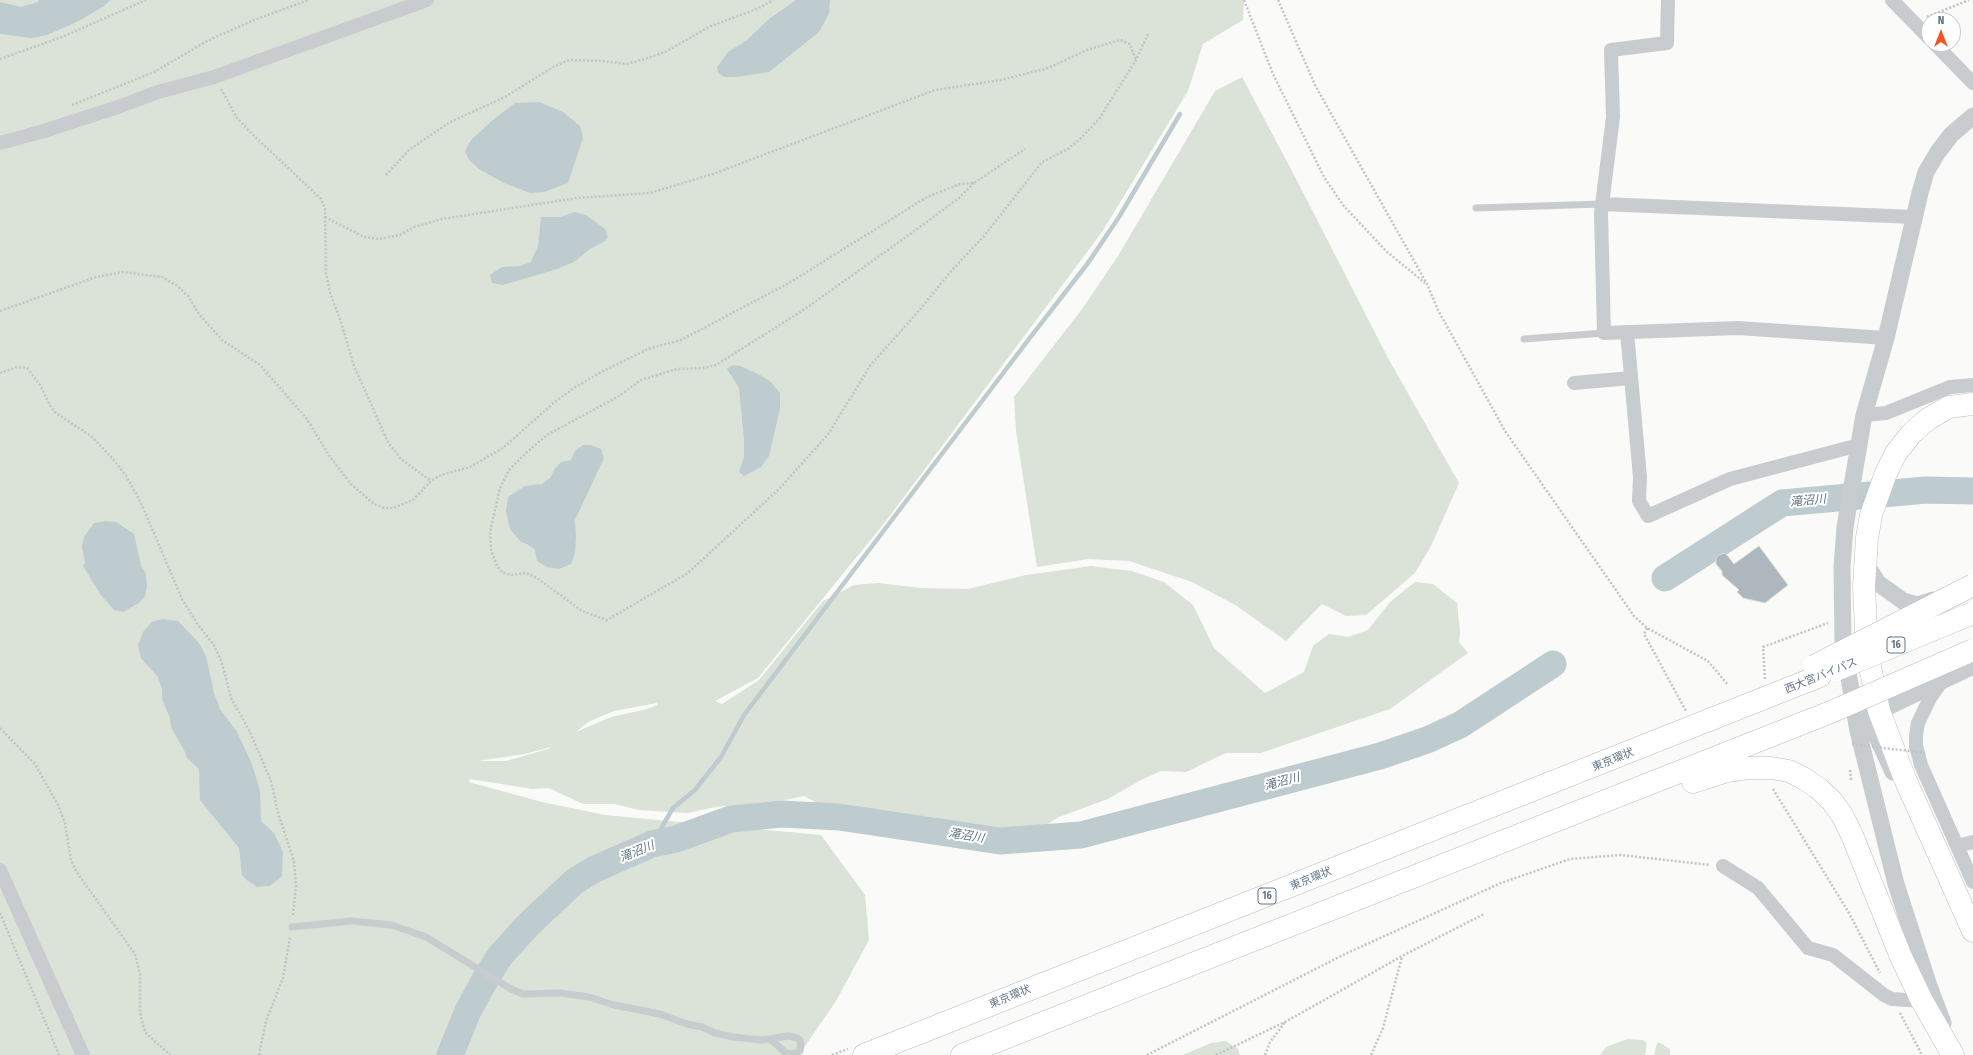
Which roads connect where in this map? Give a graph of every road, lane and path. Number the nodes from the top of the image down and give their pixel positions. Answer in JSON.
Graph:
{"nodes":[{"id":1,"x":146,"y":0,"type":"edge"},
{"id":2,"x":309,"y":0,"type":"edge"},
{"id":3,"x":427,"y":0,"type":"edge"},
{"id":4,"x":773,"y":0,"type":"edge"},
{"id":5,"x":1244,"y":0,"type":"edge"},
{"id":6,"x":1278,"y":0,"type":"edge"},
{"id":7,"x":1668,"y":0,"type":"edge"},
{"id":8,"x":1892,"y":0,"type":"edge"},
{"id":9,"x":1969,"y":0,"type":"edge"},
{"id":10,"x":1914,"y":22,"type":"junction"},
{"id":11,"x":1921,"y":29,"type":"edge"},
{"id":12,"x":1148,"y":34,"type":"dead end"},
{"id":13,"x":1943,"y":52,"type":"edge"},
{"id":14,"x":0,"y":59,"type":"edge"},
{"id":15,"x":1136,"y":60,"type":"junction"},
{"id":16,"x":214,"y":77,"type":"junction"},
{"id":17,"x":1973,"y":83,"type":"edge"},
{"id":18,"x":65,"y":108,"type":"dead end"},
{"id":19,"x":1973,"y":116,"type":"edge"},
{"id":20,"x":0,"y":143,"type":"edge"},
{"id":21,"x":1025,"y":149,"type":"dead end"},
{"id":22,"x":386,"y":176,"type":"dead end"},
{"id":23,"x":974,"y":183,"type":"junction"},
{"id":24,"x":1602,"y":204,"type":"junction"},
{"id":25,"x":1476,"y":208,"type":"dead end"},
{"id":26,"x":325,"y":217,"type":"junction"},
{"id":27,"x":1914,"y":217,"type":"junction"},
{"id":28,"x":1427,"y":284,"type":"junction"},
{"id":29,"x":0,"y":311,"type":"edge"},
{"id":30,"x":1627,"y":332,"type":"junction"},
{"id":31,"x":1604,"y":333,"type":"junction"},
{"id":32,"x":1886,"y":338,"type":"junction"},
{"id":33,"x":1524,"y":339,"type":"dead end"},
{"id":34,"x":0,"y":373,"type":"edge"},
{"id":35,"x":1631,"y":378,"type":"junction"},
{"id":36,"x":1574,"y":383,"type":"dead end"},
{"id":37,"x":1973,"y":385,"type":"edge"},
{"id":38,"x":1973,"y":404,"type":"edge"},
{"id":39,"x":1864,"y":415,"type":"junction"},
{"id":40,"x":1859,"y":445,"type":"junction"},
{"id":41,"x":431,"y":480,"type":"junction"},
{"id":42,"x":1865,"y":563,"type":"junction"},
{"id":43,"x":1973,"y":585,"type":"edge"},
{"id":44,"x":1973,"y":589,"type":"edge"},
{"id":45,"x":1973,"y":613,"type":"edge"},
{"id":46,"x":1837,"y":618,"type":"junction"},
{"id":47,"x":1647,"y":628,"type":"junction"},
{"id":48,"x":1973,"y":650,"type":"edge"},
{"id":49,"x":1973,"y":666,"type":"edge"},
{"id":50,"x":1817,"y":671,"type":"junction"},
{"id":51,"x":1765,"y":679,"type":"dead end"},
{"id":52,"x":1942,"y":681,"type":"junction"},
{"id":53,"x":1728,"y":685,"type":"dead end"},
{"id":54,"x":1879,"y":711,"type":"junction"},
{"id":55,"x":1688,"y":715,"type":"dead end"},
{"id":56,"x":0,"y":728,"type":"edge"},
{"id":57,"x":1852,"y":744,"type":"dead end"},
{"id":58,"x":1925,"y":753,"type":"dead end"},
{"id":59,"x":1695,"y":773,"type":"junction"},
{"id":60,"x":1774,"y":789,"type":"dead end"},
{"id":61,"x":1973,"y":842,"type":"edge"},
{"id":62,"x":1949,"y":852,"type":"junction"},
{"id":63,"x":1723,"y":866,"type":"joint"},
{"id":64,"x":0,"y":870,"type":"edge"},
{"id":65,"x":1973,"y":882,"type":"edge"},
{"id":66,"x":0,"y":913,"type":"edge"},
{"id":67,"x":1484,"y":914,"type":"dead end"},
{"id":68,"x":292,"y":927,"type":"junction"},
{"id":69,"x":1973,"y":931,"type":"edge"},
{"id":70,"x":1402,"y":956,"type":"junction"},
{"id":71,"x":1882,"y":976,"type":"dead end"},
{"id":72,"x":1922,"y":1001,"type":"junction"},
{"id":73,"x":1903,"y":1020,"type":"dead end"},
{"id":74,"x":1287,"y":1021,"type":"junction"},
{"id":75,"x":770,"y":1039,"type":"dead end"},
{"id":76,"x":59,"y":1055,"type":"edge"},
{"id":77,"x":84,"y":1055,"type":"edge"},
{"id":78,"x":170,"y":1055,"type":"edge"},
{"id":79,"x":259,"y":1055,"type":"edge"},
{"id":80,"x":864,"y":1055,"type":"edge"},
{"id":81,"x":962,"y":1055,"type":"edge"},
{"id":82,"x":1147,"y":1055,"type":"edge"},
{"id":83,"x":1216,"y":1055,"type":"edge"},
{"id":84,"x":1265,"y":1055,"type":"edge"},
{"id":85,"x":1371,"y":1055,"type":"edge"},
{"id":86,"x":1922,"y":1055,"type":"edge"},
{"id":87,"x":1952,"y":1055,"type":"edge"},
{"id":88,"x":1956,"y":1055,"type":"edge"}],
"edges":[{"from":1,"to":14,"type":"path"},
{"from":2,"to":18,"type":"path"},
{"from":3,"to":16,"type":"street"},
{"from":4,"to":22,"type":"path"},
{"from":5,"to":28,"type":"path"},
{"from":6,"to":28,"type":"path"},
{"from":7,"to":24,"type":"street"},
{"from":8,"to":10,"type":"street"},
{"from":9,"to":10,"type":"path"},
{"from":10,"to":11,"type":"street"},
{"from":12,"to":15,"type":"path"},
{"from":13,"to":17,"type":"street"},
{"from":15,"to":23,"type":"path"},
{"from":15,"to":26,"type":"path"},
{"from":16,"to":20,"type":"street"},
{"from":16,"to":26,"type":"path"},
{"from":19,"to":27,"type":"street"},
{"from":21,"to":23,"type":"path"},
{"from":23,"to":41,"type":"path"},
{"from":24,"to":25,"type":"lane"},
{"from":24,"to":27,"type":"street"},
{"from":24,"to":31,"type":"street"},
{"from":26,"to":41,"type":"path"},
{"from":27,"to":32,"type":"street"},
{"from":28,"to":47,"type":"path"},
{"from":29,"to":41,"type":"path"},
{"from":30,"to":31,"type":"street"},
{"from":30,"to":32,"type":"street"},
{"from":30,"to":35,"type":"street"},
{"from":31,"to":33,"type":"lane"},
{"from":32,"to":39,"type":"street"},
{"from":34,"to":68,"type":"path"},
{"from":35,"to":36,"type":"street"},
{"from":35,"to":40,"type":"street"},
{"from":37,"to":39,"type":"street"},
{"from":38,"to":42,"type":"highway"},
{"from":39,"to":40,"type":"street"},
{"from":40,"to":46,"type":"street"},
{"from":42,"to":44,"type":"street"},
{"from":42,"to":54,"type":"highway"},
{"from":43,"to":50,"type":"highway","bridge":true},
{"from":45,"to":50,"type":"highway","name":"西大宮バイパス","number":"16","bridge":true},
{"from":46,"to":51,"type":"path"},
{"from":46,"to":62,"type":"street"},
{"from":46,"to":88,"type":"street"},
{"from":47,"to":53,"type":"path"},
{"from":47,"to":55,"type":"path"},
{"from":48,"to":59,"type":"highway","bridge":true},
{"from":49,"to":52,"type":"street"},
{"from":50,"to":80,"type":"highway","name":"東京環状","number":"16"},
{"from":52,"to":54,"type":"street"},
{"from":52,"to":62,"type":"street"},
{"from":54,"to":62,"type":"highway"},
{"from":56,"to":78,"type":"path"},
{"from":57,"to":58,"type":"path","bridge":true},
{"from":59,"to":72,"type":"highway"},
{"from":59,"to":81,"type":"highway"},
{"from":60,"to":71,"type":"path"},
{"from":61,"to":62,"type":"street"},
{"from":62,"to":65,"type":"street"},
{"from":62,"to":69,"type":"highway"},
{"from":63,"to":72,"type":"street"},
{"from":63,"to":82,"type":"path"},
{"from":64,"to":77,"type":"street"},
{"from":66,"to":76,"type":"path"},
{"from":67,"to":70,"type":"path"},
{"from":68,"to":75,"type":"lane"},
{"from":68,"to":79,"type":"path"},
{"from":70,"to":74,"type":"path"},
{"from":70,"to":85,"type":"path"},
{"from":72,"to":87,"type":"highway"},
{"from":73,"to":86,"type":"path"},
{"from":74,"to":83,"type":"path"},
{"from":74,"to":84,"type":"path"}]}
